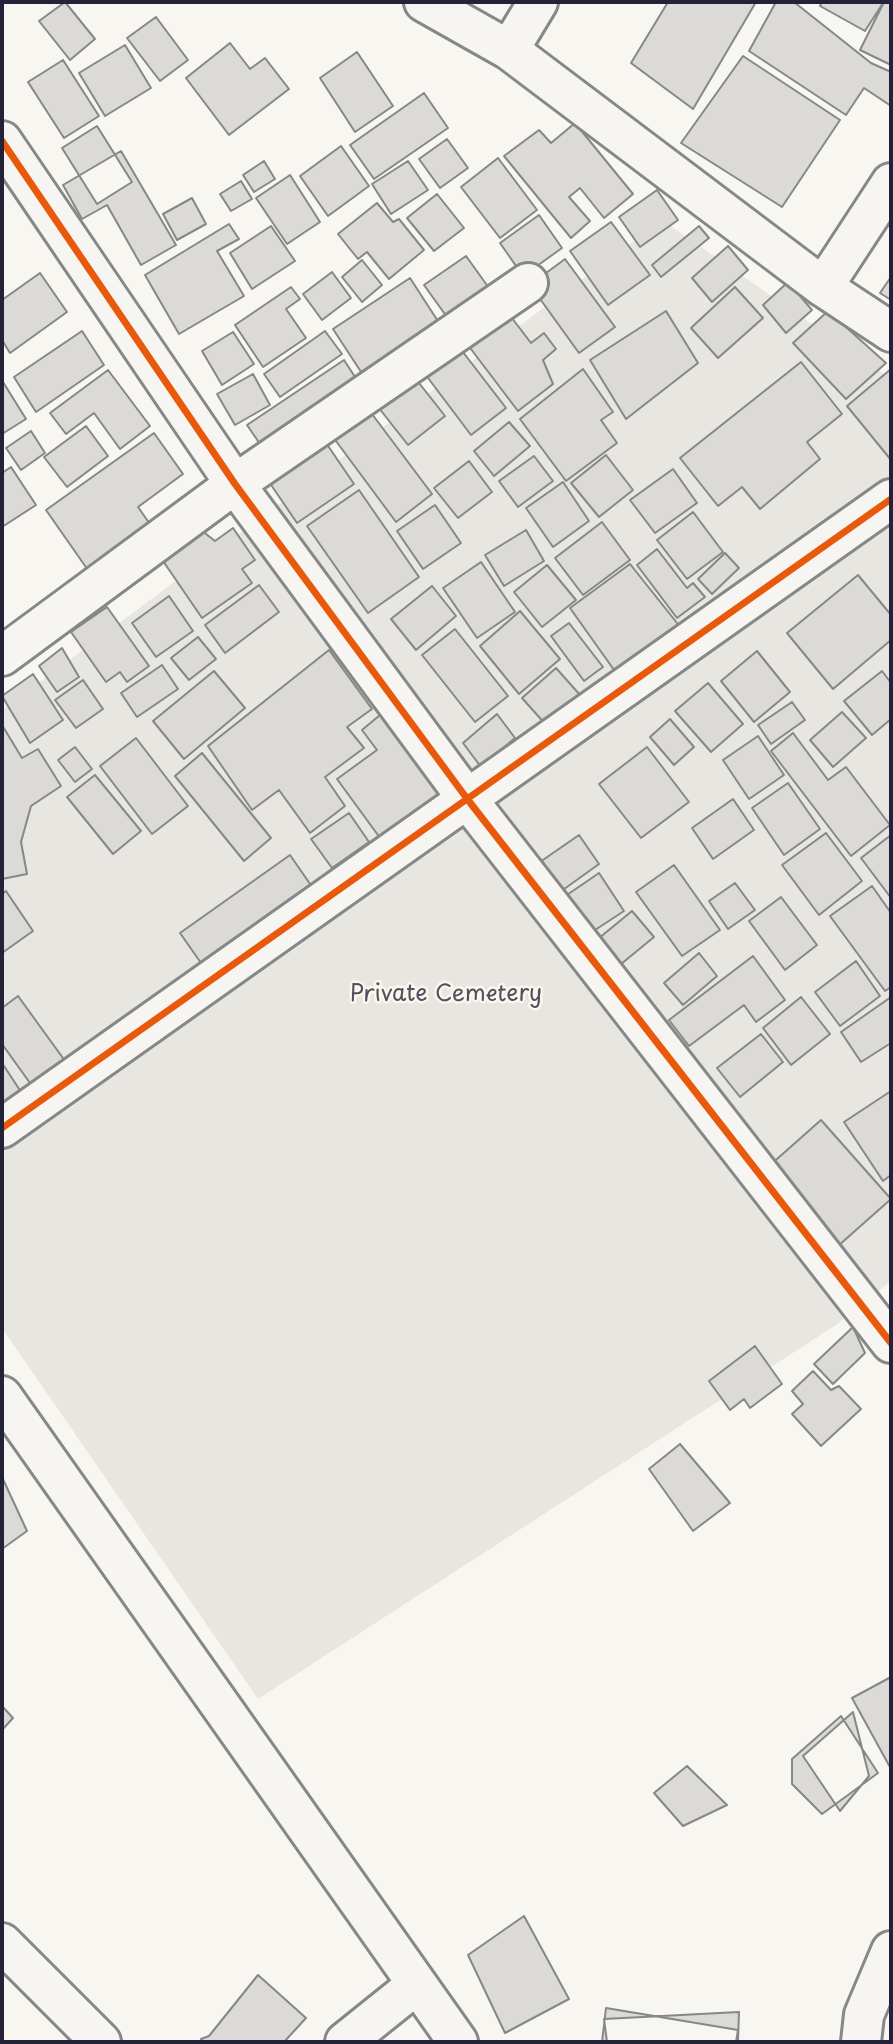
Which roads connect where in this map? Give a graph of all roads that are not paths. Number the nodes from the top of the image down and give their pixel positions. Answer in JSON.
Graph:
{"nodes":[{"id":1,"x":424,"y":2,"type":"edge"},
{"id":2,"x":538,"y":2,"type":"edge"},
{"id":3,"x":509,"y":50,"type":"junction"},
{"id":4,"x":2,"y":141,"type":"edge"},
{"id":5,"x":891,"y":183,"type":"edge"},
{"id":6,"x":528,"y":283,"type":"dead end"},
{"id":7,"x":823,"y":286,"type":"junction"},
{"id":8,"x":891,"y":332,"type":"edge"},
{"id":9,"x":235,"y":484,"type":"junction"},
{"id":10,"x":891,"y":499,"type":"edge"},
{"id":11,"x":2,"y":656,"type":"edge"},
{"id":12,"x":468,"y":800,"type":"junction"},
{"id":13,"x":2,"y":1128,"type":"edge"},
{"id":14,"x":891,"y":1343,"type":"edge"},
{"id":15,"x":2,"y":1395,"type":"edge"},
{"id":16,"x":2,"y":1943,"type":"edge"},
{"id":17,"x":891,"y":1951,"type":"edge"},
{"id":18,"x":416,"y":1985,"type":"junction"},
{"id":19,"x":101,"y":2042,"type":"edge"},
{"id":20,"x":345,"y":2042,"type":"edge"},
{"id":21,"x":458,"y":2042,"type":"edge"},
{"id":22,"x":861,"y":2042,"type":"edge"}],
"edges":[{"from":1,"to":3,"type":"street"},
{"from":2,"to":3,"type":"street"},
{"from":3,"to":7,"type":"street"},
{"from":4,"to":9,"type":"street"},
{"from":5,"to":7,"type":"street"},
{"from":6,"to":9,"type":"street"},
{"from":7,"to":8,"type":"street"},
{"from":9,"to":11,"type":"street"},
{"from":9,"to":12,"type":"street"},
{"from":10,"to":12,"type":"street"},
{"from":12,"to":13,"type":"street"},
{"from":12,"to":14,"type":"street"},
{"from":15,"to":18,"type":"street"},
{"from":16,"to":19,"type":"street"},
{"from":17,"to":22,"type":"street"},
{"from":18,"to":20,"type":"street"},
{"from":18,"to":21,"type":"street"}]}
